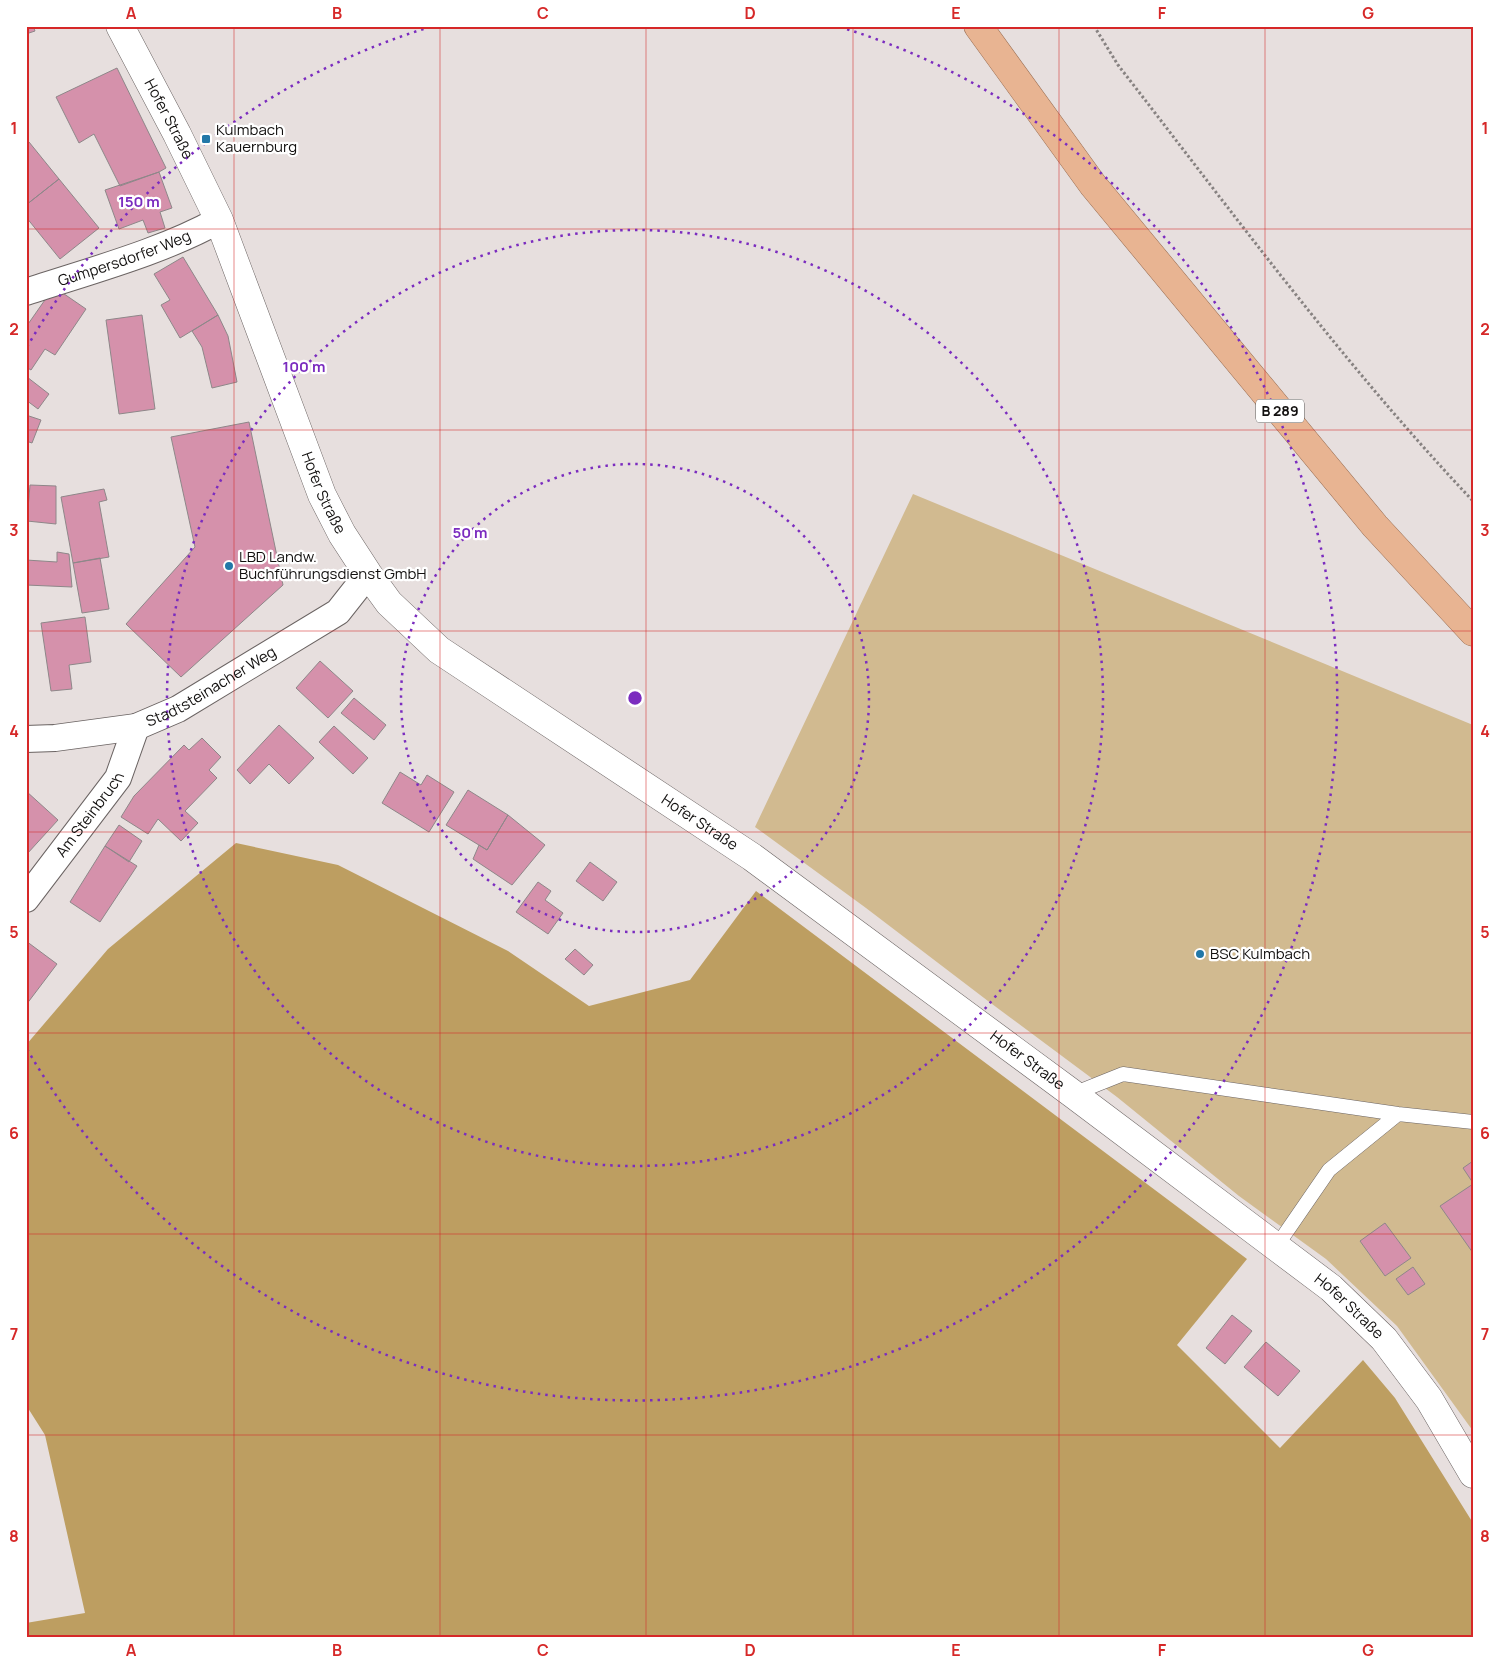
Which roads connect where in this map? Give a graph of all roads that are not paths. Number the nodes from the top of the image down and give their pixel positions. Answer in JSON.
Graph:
{"nodes":[{"id":1,"x":120,"y":26,"type":"edge"},
{"id":2,"x":978,"y":26,"type":"edge"},
{"id":3,"x":219,"y":220,"type":"junction"},
{"id":4,"x":26,"y":292,"type":"edge"},
{"id":5,"x":368,"y":574,"type":"junction"},
{"id":6,"x":1473,"y":632,"type":"edge"},
{"id":7,"x":136,"y":727,"type":"junction"},
{"id":8,"x":26,"y":739,"type":"edge"},
{"id":9,"x":27,"y":897,"type":"edge"},
{"id":10,"x":1073,"y":1094,"type":"junction"},
{"id":11,"x":1398,"y":1114,"type":"junction"},
{"id":12,"x":1473,"y":1122,"type":"edge"},
{"id":13,"x":1276,"y":1247,"type":"junction"},
{"id":14,"x":1473,"y":1474,"type":"edge"}],
"edges":[{"from":1,"to":3,"type":"street","name":"Hofer Straße"},
{"from":2,"to":6,"type":"highway","number":"B 289"},
{"from":3,"to":4,"type":"street","name":"Gumpersdorfer Weg"},
{"from":3,"to":5,"type":"street","name":"Hofer Straße"},
{"from":5,"to":7,"type":"street","name":"Stadtsteinacher Weg"},
{"from":5,"to":10,"type":"street","name":"Hofer Straße"},
{"from":7,"to":8,"type":"street","name":"Stadtsteinacher Weg"},
{"from":7,"to":9,"type":"street","name":"Am Steinbruch"},
{"from":10,"to":11,"type":"lane"},
{"from":10,"to":13,"type":"street","name":"Hofer Straße"},
{"from":11,"to":12,"type":"lane"},
{"from":11,"to":13,"type":"lane"},
{"from":13,"to":14,"type":"street","name":"Hofer Straße"}]}
